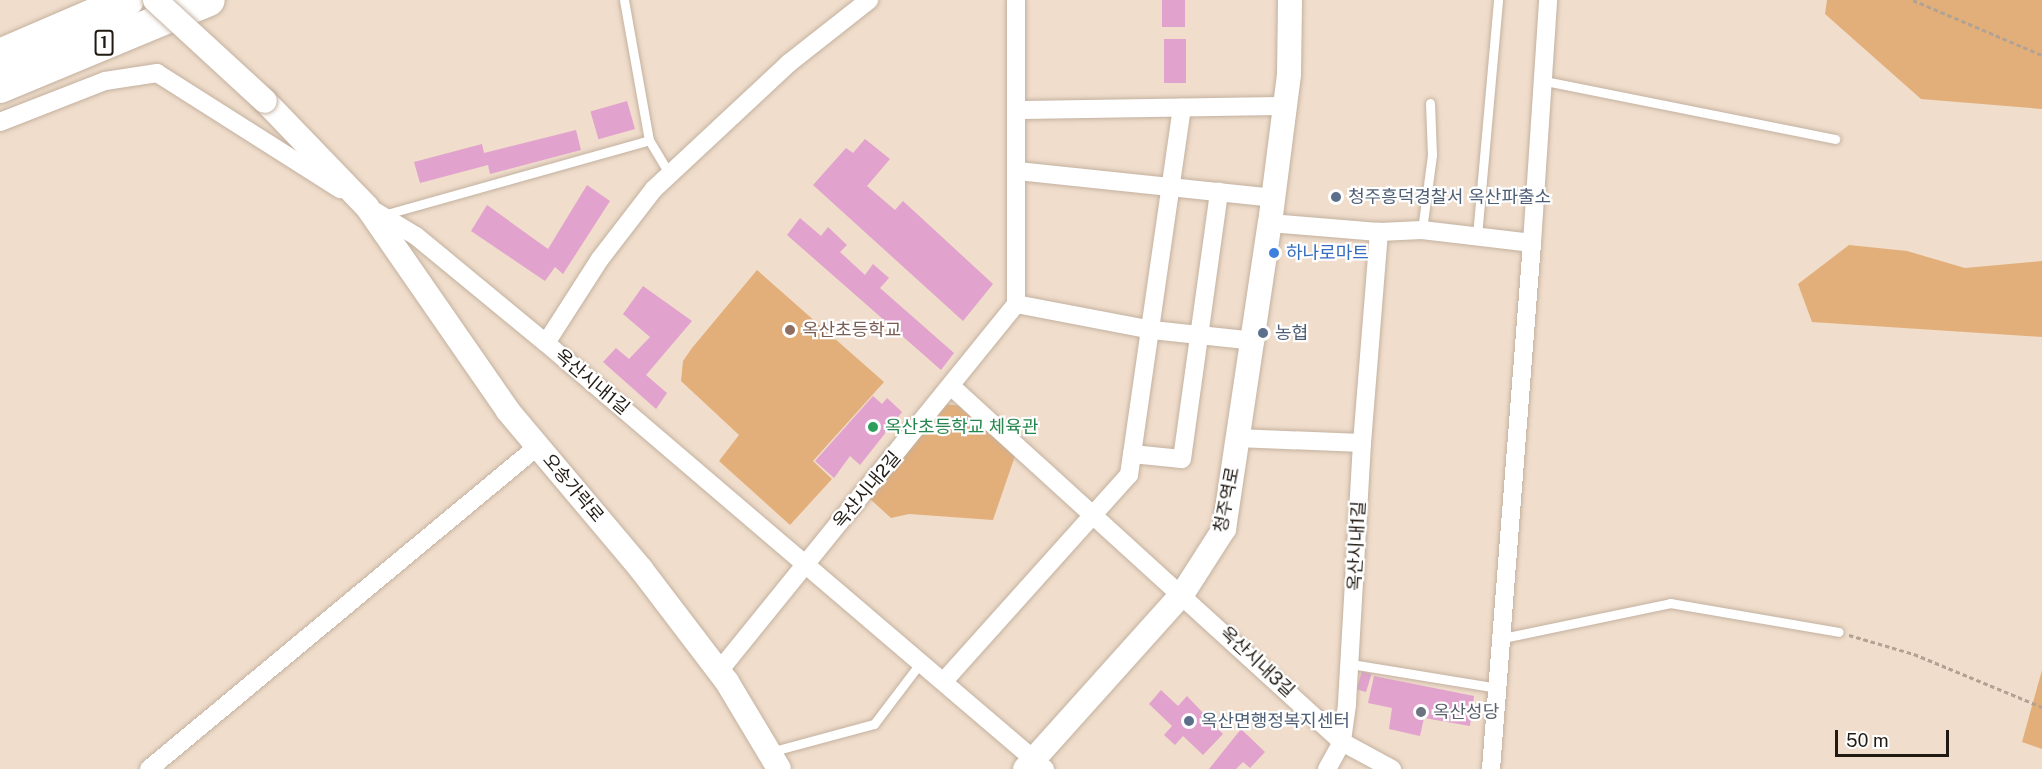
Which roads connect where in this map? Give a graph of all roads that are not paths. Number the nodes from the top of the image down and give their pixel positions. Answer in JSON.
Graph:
{"nodes":[{"id":1,"x":128,"y":0,"type":"edge"},
{"id":2,"x":155,"y":0,"type":"edge"},
{"id":3,"x":208,"y":0,"type":"edge"},
{"id":4,"x":624,"y":0,"type":"edge"},
{"id":5,"x":869,"y":0,"type":"edge"},
{"id":6,"x":1016,"y":0,"type":"edge"},
{"id":7,"x":1290,"y":0,"type":"edge"},
{"id":8,"x":1498,"y":0,"type":"edge"},
{"id":9,"x":1548,"y":0,"type":"edge"},
{"id":10,"x":0,"y":55,"type":"edge"},
{"id":11,"x":1545,"y":81,"type":"junction"},
{"id":12,"x":0,"y":87,"type":"edge"},
{"id":13,"x":1430,"y":103,"type":"dead end"},
{"id":14,"x":1285,"y":106,"type":"junction"},
{"id":15,"x":1182,"y":108,"type":"junction"},
{"id":16,"x":1016,"y":110,"type":"junction"},
{"id":17,"x":0,"y":122,"type":"edge"},
{"id":18,"x":1835,"y":139,"type":"dead end"},
{"id":19,"x":649,"y":140,"type":"junction"},
{"id":20,"x":1017,"y":171,"type":"junction"},
{"id":21,"x":669,"y":173,"type":"junction"},
{"id":22,"x":1171,"y":187,"type":"junction"},
{"id":23,"x":1220,"y":192,"type":"junction"},
{"id":24,"x":1273,"y":198,"type":"junction"},
{"id":25,"x":374,"y":211,"type":"junction"},
{"id":26,"x":1270,"y":223,"type":"junction"},
{"id":27,"x":1422,"y":230,"type":"junction"},
{"id":28,"x":1379,"y":232,"type":"junction"},
{"id":29,"x":1477,"y":236,"type":"junction"},
{"id":30,"x":1532,"y":243,"type":"junction"},
{"id":31,"x":1016,"y":304,"type":"junction"},
{"id":32,"x":1152,"y":330,"type":"junction"},
{"id":33,"x":1202,"y":335,"type":"junction"},
{"id":34,"x":1255,"y":341,"type":"junction"},
{"id":35,"x":546,"y":343,"type":"junction"},
{"id":36,"x":952,"y":387,"type":"junction"},
{"id":37,"x":1237,"y":438,"type":"junction"},
{"id":38,"x":1362,"y":443,"type":"junction"},
{"id":39,"x":538,"y":446,"type":"junction"},
{"id":40,"x":1132,"y":454,"type":"junction"},
{"id":41,"x":1094,"y":514,"type":"junction"},
{"id":42,"x":804,"y":565,"type":"junction"},
{"id":43,"x":1183,"y":593,"type":"junction"},
{"id":44,"x":1839,"y":632,"type":"road end"},
{"id":45,"x":1503,"y":638,"type":"junction"},
{"id":46,"x":921,"y":662,"type":"junction"},
{"id":47,"x":1351,"y":664,"type":"junction"},
{"id":48,"x":719,"y":671,"type":"junction"},
{"id":49,"x":944,"y":681,"type":"junction"},
{"id":50,"x":1498,"y":688,"type":"junction"},
{"id":51,"x":1342,"y":742,"type":"junction"},
{"id":52,"x":774,"y":761,"type":"edge"},
{"id":53,"x":1035,"y":766,"type":"edge"},
{"id":54,"x":149,"y":769,"type":"edge"},
{"id":55,"x":1328,"y":769,"type":"edge"},
{"id":56,"x":1392,"y":769,"type":"edge"},
{"id":57,"x":1491,"y":769,"type":"edge"}],
"edges":[{"from":1,"to":10,"type":"highway","number":"1"},
{"from":2,"to":25,"type":"street","name":"옥산시내1길","bridge":true},
{"from":3,"to":12,"type":"highway","number":"1"},
{"from":4,"to":19,"type":"lane"},
{"from":5,"to":21,"type":"street"},
{"from":6,"to":16,"type":"street"},
{"from":7,"to":14,"type":"street","name":"청주역로"},
{"from":8,"to":29,"type":"lane"},
{"from":9,"to":11,"type":"street"},
{"from":11,"to":18,"type":"lane"},
{"from":11,"to":30,"type":"street"},
{"from":13,"to":27,"type":"lane"},
{"from":14,"to":15,"type":"street"},
{"from":14,"to":24,"type":"street","name":"청주역로"},
{"from":15,"to":16,"type":"street"},
{"from":15,"to":22,"type":"street"},
{"from":16,"to":20,"type":"street"},
{"from":17,"to":25,"type":"street"},
{"from":19,"to":21,"type":"lane"},
{"from":19,"to":25,"type":"lane"},
{"from":20,"to":22,"type":"street"},
{"from":20,"to":31,"type":"street"},
{"from":21,"to":35,"type":"street"},
{"from":22,"to":23,"type":"street"},
{"from":22,"to":32,"type":"street"},
{"from":23,"to":24,"type":"street"},
{"from":23,"to":33,"type":"street"},
{"from":24,"to":26,"type":"street","name":"청주역로"},
{"from":25,"to":35,"type":"street","name":"옥산시내1길"},
{"from":25,"to":39,"type":"street","name":"오송가락로"},
{"from":26,"to":28,"type":"street"},
{"from":26,"to":34,"type":"street","name":"청주역로"},
{"from":27,"to":28,"type":"street"},
{"from":27,"to":29,"type":"street"},
{"from":28,"to":38,"type":"street","name":"옥산시내1길"},
{"from":29,"to":30,"type":"street"},
{"from":30,"to":45,"type":"street"},
{"from":31,"to":32,"type":"street"},
{"from":31,"to":36,"type":"street","name":"옥산시내2길"},
{"from":32,"to":33,"type":"street"},
{"from":32,"to":40,"type":"street"},
{"from":33,"to":34,"type":"street"},
{"from":33,"to":40,"type":"street"},
{"from":34,"to":37,"type":"street","name":"청주역로"},
{"from":35,"to":42,"type":"street","name":"옥산시내1길"},
{"from":36,"to":41,"type":"street"},
{"from":36,"to":42,"type":"street","name":"옥산시내2길"},
{"from":37,"to":38,"type":"street"},
{"from":37,"to":43,"type":"street","name":"청주역로"},
{"from":38,"to":47,"type":"street","name":"옥산시내1길"},
{"from":39,"to":48,"type":"street","name":"오송가락로"},
{"from":39,"to":54,"type":"street"},
{"from":40,"to":41,"type":"street"},
{"from":41,"to":43,"type":"street"},
{"from":41,"to":49,"type":"street"},
{"from":42,"to":46,"type":"street","name":"옥산시내1길"},
{"from":42,"to":48,"type":"street","name":"옥산시내2길"},
{"from":43,"to":51,"type":"street","name":"옥산시내3길"},
{"from":43,"to":53,"type":"street","name":"청주역로"},
{"from":44,"to":45,"type":"lane"},
{"from":45,"to":50,"type":"street"},
{"from":46,"to":49,"type":"street","name":"옥산시내1길"},
{"from":46,"to":52,"type":"lane"},
{"from":47,"to":50,"type":"lane"},
{"from":47,"to":51,"type":"street","name":"옥산시내1길"},
{"from":48,"to":52,"type":"street","name":"오송가락로"},
{"from":49,"to":53,"type":"street","name":"옥산시내1길"},
{"from":50,"to":57,"type":"street"},
{"from":51,"to":55,"type":"street","name":"옥산시내1길"},
{"from":51,"to":56,"type":"street","name":"옥산시내3길"}]}
